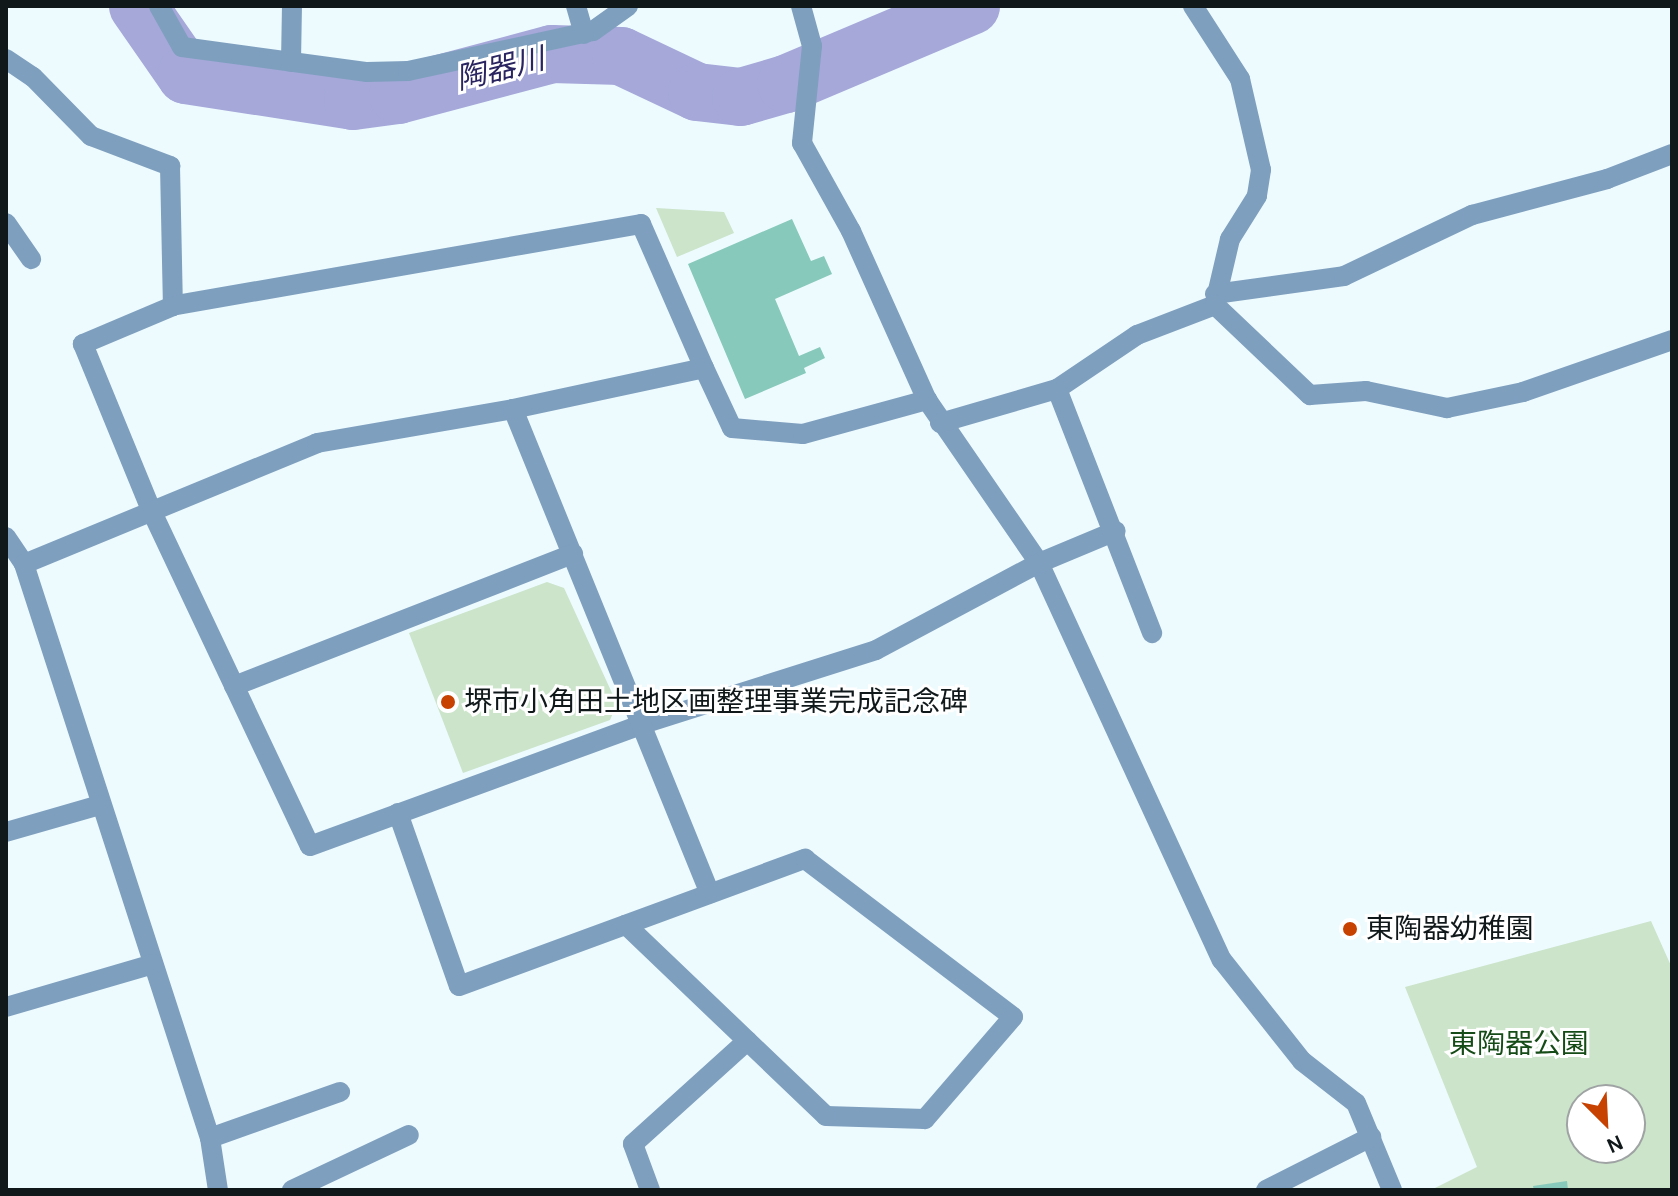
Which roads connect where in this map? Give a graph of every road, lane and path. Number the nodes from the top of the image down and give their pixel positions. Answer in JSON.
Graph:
{"nodes":[{"id":1,"x":159,"y":6,"type":"edge"},
{"id":2,"x":292,"y":6,"type":"edge"},
{"id":3,"x":576,"y":6,"type":"edge"},
{"id":4,"x":628,"y":6,"type":"edge"},
{"id":5,"x":801,"y":6,"type":"edge"},
{"id":6,"x":1193,"y":6,"type":"edge"},
{"id":7,"x":584,"y":34,"type":"junction"},
{"id":8,"x":6,"y":59,"type":"edge"},
{"id":9,"x":291,"y":62,"type":"junction"},
{"id":10,"x":1672,"y":154,"type":"edge"},
{"id":11,"x":6,"y":223,"type":"edge"},
{"id":12,"x":31,"y":259,"type":"dead end"},
{"id":13,"x":1215,"y":300,"type":"junction"},
{"id":14,"x":173,"y":306,"type":"junction"},
{"id":15,"x":1672,"y":340,"type":"edge"},
{"id":16,"x":704,"y":368,"type":"junction"},
{"id":17,"x":1057,"y":389,"type":"junction"},
{"id":18,"x":927,"y":400,"type":"junction"},
{"id":19,"x":513,"y":409,"type":"junction"},
{"id":20,"x":940,"y":423,"type":"junction"},
{"id":21,"x":152,"y":512,"type":"junction"},
{"id":22,"x":1116,"y":531,"type":"junction"},
{"id":23,"x":6,"y":537,"type":"edge"},
{"id":24,"x":573,"y":554,"type":"junction"},
{"id":25,"x":1039,"y":563,"type":"junction"},
{"id":26,"x":24,"y":564,"type":"junction"},
{"id":27,"x":1152,"y":633,"type":"dead end"},
{"id":28,"x":234,"y":686,"type":"junction"},
{"id":29,"x":643,"y":724,"type":"junction"},
{"id":30,"x":100,"y":805,"type":"junction"},
{"id":31,"x":398,"y":813,"type":"junction"},
{"id":32,"x":6,"y":832,"type":"edge"},
{"id":33,"x":710,"y":894,"type":"junction"},
{"id":34,"x":626,"y":925,"type":"junction"},
{"id":35,"x":153,"y":964,"type":"junction"},
{"id":36,"x":6,"y":1007,"type":"edge"},
{"id":37,"x":747,"y":1041,"type":"junction"},
{"id":38,"x":340,"y":1092,"type":"dead end"},
{"id":39,"x":409,"y":1135,"type":"dead end"},
{"id":40,"x":1371,"y":1137,"type":"junction"},
{"id":41,"x":210,"y":1138,"type":"junction"},
{"id":42,"x":218,"y":1190,"type":"edge"},
{"id":43,"x":292,"y":1190,"type":"edge"},
{"id":44,"x":650,"y":1190,"type":"edge"},
{"id":45,"x":1266,"y":1190,"type":"edge"},
{"id":46,"x":1392,"y":1190,"type":"edge"}],
"edges":[{"from":1,"to":9,"type":"street"},
{"from":2,"to":9,"type":"street"},
{"from":3,"to":7,"type":"street"},
{"from":4,"to":7,"type":"street"},
{"from":5,"to":18,"type":"street"},
{"from":6,"to":13,"type":"street"},
{"from":7,"to":9,"type":"street"},
{"from":8,"to":14,"type":"street"},
{"from":10,"to":13,"type":"street"},
{"from":11,"to":12,"type":"street"},
{"from":13,"to":15,"type":"street"},
{"from":13,"to":17,"type":"street"},
{"from":14,"to":16,"type":"street"},
{"from":14,"to":21,"type":"street"},
{"from":16,"to":18,"type":"street"},
{"from":16,"to":19,"type":"street"},
{"from":17,"to":20,"type":"street"},
{"from":17,"to":22,"type":"street"},
{"from":18,"to":20,"type":"street"},
{"from":19,"to":21,"type":"street"},
{"from":19,"to":24,"type":"street"},
{"from":20,"to":25,"type":"street"},
{"from":21,"to":26,"type":"street"},
{"from":21,"to":28,"type":"street"},
{"from":22,"to":25,"type":"street"},
{"from":22,"to":27,"type":"street"},
{"from":23,"to":26,"type":"street"},
{"from":24,"to":28,"type":"street"},
{"from":24,"to":29,"type":"street"},
{"from":25,"to":29,"type":"street"},
{"from":25,"to":40,"type":"street"},
{"from":26,"to":30,"type":"street"},
{"from":28,"to":31,"type":"street"},
{"from":29,"to":31,"type":"street"},
{"from":29,"to":33,"type":"street"},
{"from":30,"to":32,"type":"street"},
{"from":30,"to":35,"type":"street"},
{"from":31,"to":34,"type":"street"},
{"from":33,"to":34,"type":"street"},
{"from":33,"to":37,"type":"street"},
{"from":34,"to":37,"type":"street"},
{"from":35,"to":36,"type":"street"},
{"from":35,"to":41,"type":"street"},
{"from":37,"to":44,"type":"street"},
{"from":38,"to":41,"type":"street"},
{"from":39,"to":43,"type":"street"},
{"from":40,"to":45,"type":"street"},
{"from":40,"to":46,"type":"street"},
{"from":41,"to":42,"type":"street"}]}
